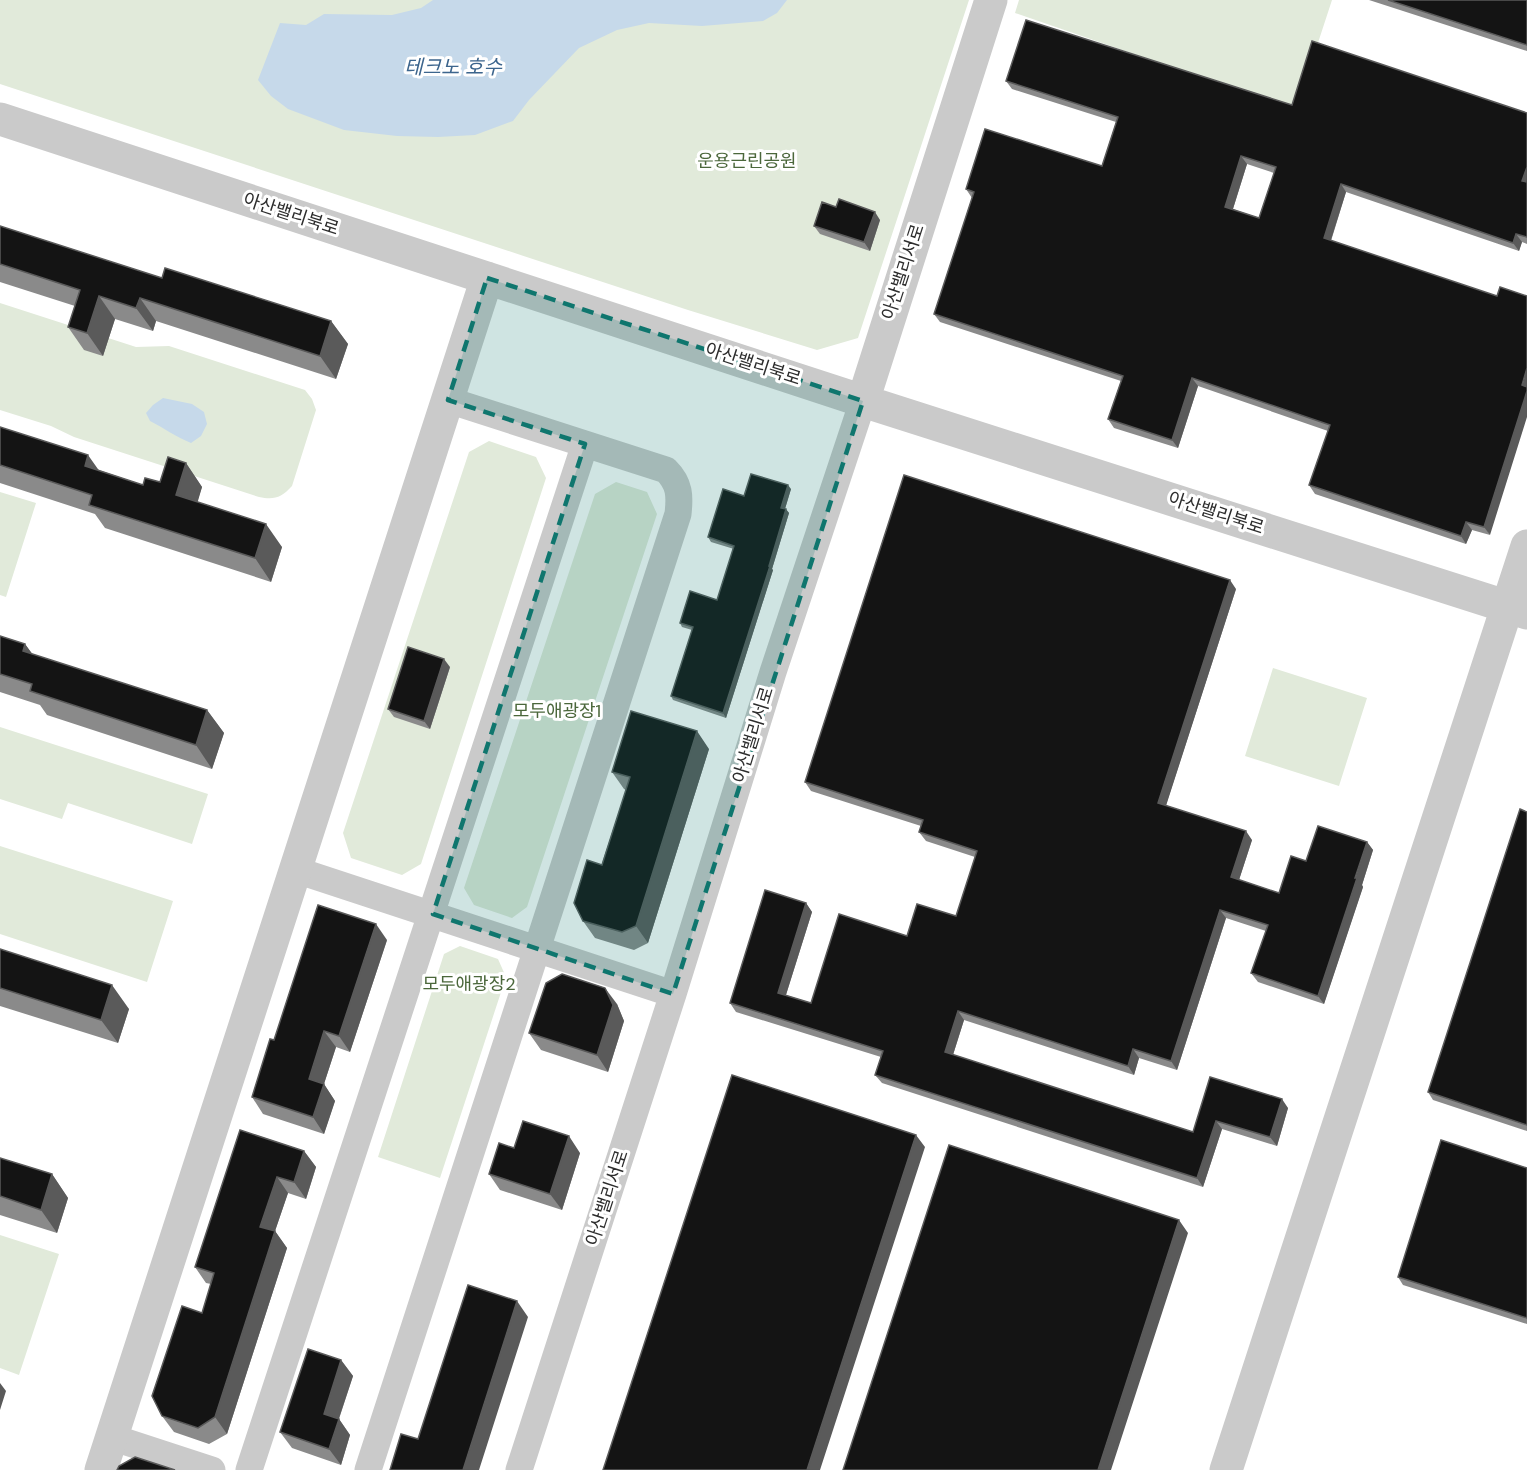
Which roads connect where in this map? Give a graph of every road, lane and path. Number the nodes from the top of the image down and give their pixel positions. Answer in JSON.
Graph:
{"nodes":[{"id":1,"x":991,"y":0,"type":"edge"},
{"id":2,"x":0,"y":119,"type":"edge"},
{"id":3,"x":487,"y":278,"type":"junction"},
{"id":4,"x":448,"y":400,"type":"junction"},
{"id":5,"x":863,"y":400,"type":"junction"},
{"id":6,"x":585,"y":444,"type":"junction"},
{"id":7,"x":1527,"y":546,"type":"edge"},
{"id":8,"x":1517,"y":609,"type":"edge"},
{"id":9,"x":296,"y":870,"type":"junction"},
{"id":10,"x":433,"y":914,"type":"junction"},
{"id":11,"x":538,"y":950,"type":"junction"},
{"id":12,"x":673,"y":994,"type":"junction"},
{"id":13,"x":111,"y":1437,"type":"junction"},
{"id":14,"x":101,"y":1470,"type":"edge"},
{"id":15,"x":212,"y":1470,"type":"edge"},
{"id":16,"x":249,"y":1470,"type":"edge"},
{"id":17,"x":368,"y":1470,"type":"edge"},
{"id":18,"x":519,"y":1470,"type":"edge"},
{"id":19,"x":1226,"y":1470,"type":"edge"}],
"edges":[{"from":1,"to":5,"type":"street","name":"아산밸리서로"},
{"from":2,"to":3,"type":"street","name":"아산밸리북로"},
{"from":3,"to":4,"type":"street"},
{"from":3,"to":5,"type":"street","name":"아산밸리북로"},
{"from":4,"to":6,"type":"street"},
{"from":4,"to":9,"type":"street"},
{"from":5,"to":8,"type":"street","name":"아산밸리북로"},
{"from":5,"to":12,"type":"street","name":"아산밸리서로"},
{"from":6,"to":10,"type":"street"},
{"from":6,"to":11,"type":"street"},
{"from":7,"to":8,"type":"street"},
{"from":8,"to":19,"type":"street"},
{"from":9,"to":10,"type":"street"},
{"from":9,"to":13,"type":"street"},
{"from":10,"to":11,"type":"street"},
{"from":10,"to":16,"type":"street"},
{"from":11,"to":12,"type":"street"},
{"from":11,"to":17,"type":"street"},
{"from":12,"to":18,"type":"street","name":"아산밸리서로"},
{"from":13,"to":14,"type":"street"},
{"from":13,"to":15,"type":"street"}]}
